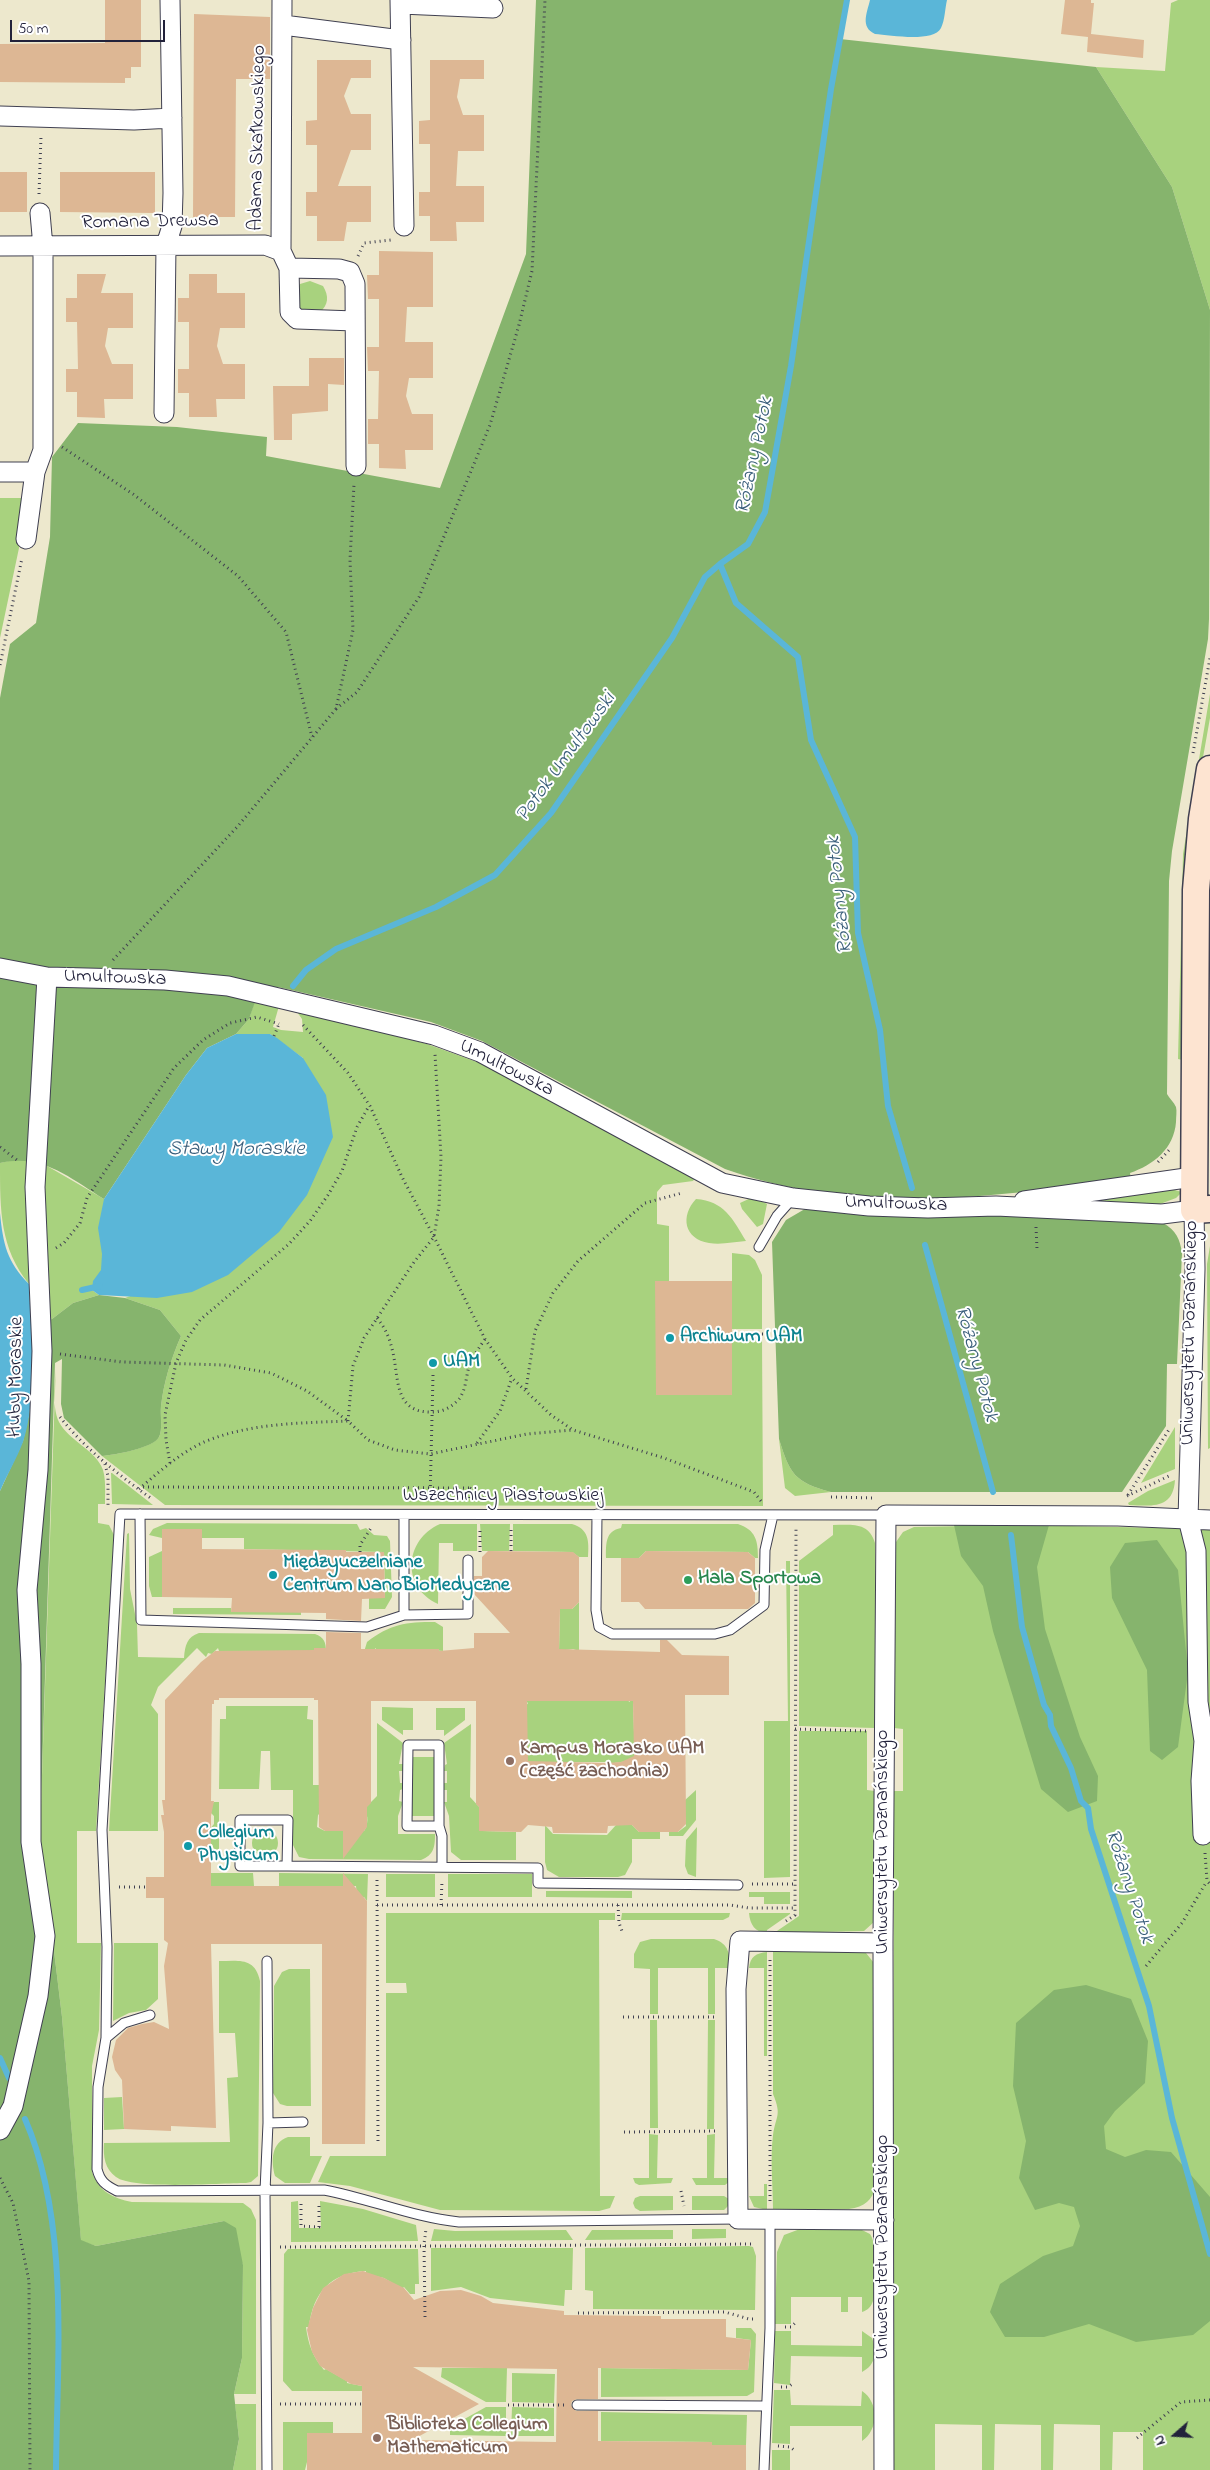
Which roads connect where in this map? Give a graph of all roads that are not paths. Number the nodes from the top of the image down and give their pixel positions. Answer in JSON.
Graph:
{"nodes":[{"id":1,"x":170,"y":0,"type":"edge"},
{"id":2,"x":282,"y":0,"type":"edge"},
{"id":3,"x":400,"y":2,"type":"edge"},
{"id":4,"x":493,"y":8,"type":"dead end"},
{"id":5,"x":282,"y":26,"type":"junction"},
{"id":6,"x":402,"y":40,"type":"junction"},
{"id":7,"x":0,"y":116,"type":"edge"},
{"id":8,"x":172,"y":118,"type":"junction"},
{"id":9,"x":40,"y":213,"type":"road end"},
{"id":10,"x":404,"y":226,"type":"road end"},
{"id":11,"x":166,"y":245,"type":"junction"},
{"id":12,"x":0,"y":246,"type":"edge"},
{"id":13,"x":43,"y":247,"type":"junction"},
{"id":14,"x":280,"y":251,"type":"junction"},
{"id":15,"x":289,"y":268,"type":"junction"},
{"id":16,"x":355,"y":321,"type":"junction"},
{"id":17,"x":164,"y":413,"type":"dead end"},
{"id":18,"x":356,"y":466,"type":"road end"},
{"id":19,"x":0,"y":472,"type":"edge"},
{"id":20,"x":35,"y":472,"type":"junction"},
{"id":21,"x":26,"y":538,"type":"road end"},
{"id":22,"x":1210,"y":769,"type":"edge"},
{"id":23,"x":0,"y":968,"type":"edge"},
{"id":24,"x":46,"y":977,"type":"junction"},
{"id":25,"x":1201,"y":1177,"type":"edge"},
{"id":26,"x":793,"y":1198,"type":"junction"},
{"id":27,"x":996,"y":1206,"type":"junction"},
{"id":28,"x":1202,"y":1210,"type":"edge"},
{"id":29,"x":759,"y":1247,"type":"dead end"},
{"id":30,"x":886,"y":1506,"type":"junction"},
{"id":31,"x":140,"y":1514,"type":"junction"},
{"id":32,"x":597,"y":1514,"type":"junction"},
{"id":33,"x":404,"y":1515,"type":"junction"},
{"id":34,"x":773,"y":1515,"type":"junction"},
{"id":35,"x":1188,"y":1518,"type":"junction"},
{"id":36,"x":1210,"y":1520,"type":"edge"},
{"id":37,"x":468,"y":1560,"type":"road end"},
{"id":38,"x":404,"y":1615,"type":"junction"},
{"id":39,"x":1207,"y":1736,"type":"edge"},
{"id":40,"x":439,"y":1826,"type":"junction"},
{"id":41,"x":1203,"y":1835,"type":"road end"},
{"id":42,"x":287,"y":1866,"type":"junction"},
{"id":43,"x":442,"y":1867,"type":"junction"},
{"id":44,"x":738,"y":1885,"type":"road end"},
{"id":45,"x":883,"y":1943,"type":"junction"},
{"id":46,"x":267,"y":1961,"type":"dead end"},
{"id":47,"x":150,"y":2015,"type":"dead end"},
{"id":48,"x":106,"y":2038,"type":"junction"},
{"id":49,"x":303,"y":2122,"type":"dead end"},
{"id":50,"x":268,"y":2123,"type":"junction"},
{"id":51,"x":0,"y":2130,"type":"edge"},
{"id":52,"x":265,"y":2191,"type":"junction"},
{"id":53,"x":738,"y":2219,"type":"junction"},
{"id":54,"x":770,"y":2219,"type":"junction"},
{"id":55,"x":884,"y":2220,"type":"junction"},
{"id":56,"x":577,"y":2405,"type":"road end"},
{"id":57,"x":766,"y":2406,"type":"junction"},
{"id":58,"x":267,"y":2470,"type":"edge"},
{"id":59,"x":764,"y":2470,"type":"edge"},
{"id":60,"x":884,"y":2470,"type":"edge"}],
"edges":[{"from":1,"to":8,"type":"street"},
{"from":2,"to":5,"type":"street","name":"Adama Skałkowskiego"},
{"from":3,"to":4,"type":"street"},
{"from":3,"to":6,"type":"street"},
{"from":5,"to":6,"type":"street","name":"Adama Skałkowskiego"},
{"from":5,"to":14,"type":"street","name":"Adama Skałkowskiego"},
{"from":6,"to":10,"type":"street"},
{"from":7,"to":8,"type":"street"},
{"from":8,"to":11,"type":"street"},
{"from":9,"to":13,"type":"street"},
{"from":11,"to":13,"type":"street","name":"Romana Drewsa"},
{"from":11,"to":14,"type":"street","name":"Romana Drewsa"},
{"from":11,"to":17,"type":"street"},
{"from":12,"to":13,"type":"street","name":"Romana Drewsa"},
{"from":13,"to":20,"type":"street"},
{"from":14,"to":15,"type":"street"},
{"from":15,"to":16,"type":"street"},
{"from":15,"to":16,"type":"street"},
{"from":16,"to":18,"type":"street"},
{"from":19,"to":20,"type":"street"},
{"from":20,"to":21,"type":"street"},
{"from":22,"to":25,"type":"street","name":"Uniwersytetu Poznańskiego"},
{"from":23,"to":24,"type":"street","name":"Umultowska"},
{"from":24,"to":26,"type":"street","name":"Umultowska"},
{"from":24,"to":51,"type":"street","name":"Huby Moraskie"},
{"from":25,"to":27,"type":"street","name":"Umultowska"},
{"from":25,"to":28,"type":"street","name":"Uniwersytetu Poznańskiego"},
{"from":26,"to":27,"type":"street","name":"Umultowska"},
{"from":26,"to":29,"type":"lane"},
{"from":27,"to":28,"type":"street","name":"Umultowska"},
{"from":28,"to":35,"type":"street","name":"Uniwersytetu Poznańskiego"},
{"from":30,"to":34,"type":"lane","name":"Wszechnicy Piastowskiej"},
{"from":30,"to":35,"type":"street"},
{"from":30,"to":45,"type":"street","name":"Uniwersytetu Poznańskiego"},
{"from":31,"to":33,"type":"lane","name":"Wszechnicy Piastowskiej"},
{"from":31,"to":38,"type":"lane"},
{"from":31,"to":48,"type":"lane","name":"Wszechnicy Piastowskiej"},
{"from":32,"to":33,"type":"lane","name":"Wszechnicy Piastowskiej"},
{"from":32,"to":34,"type":"lane","name":"Wszechnicy Piastowskiej"},
{"from":32,"to":34,"type":"lane"},
{"from":33,"to":38,"type":"lane"},
{"from":35,"to":36,"type":"street"},
{"from":35,"to":39,"type":"street","name":"Uniwersytetu Poznańskiego"},
{"from":37,"to":38,"type":"lane"},
{"from":39,"to":41,"type":"street","name":"Uniwersytetu Poznańskiego"},
{"from":40,"to":40,"type":"lane"},
{"from":40,"to":43,"type":"lane"},
{"from":42,"to":42,"type":"lane"},
{"from":42,"to":43,"type":"lane"},
{"from":43,"to":44,"type":"lane"},
{"from":45,"to":53,"type":"street"},
{"from":45,"to":55,"type":"street","name":"Uniwersytetu Poznańskiego"},
{"from":46,"to":50,"type":"lane"},
{"from":47,"to":48,"type":"lane"},
{"from":48,"to":52,"type":"lane"},
{"from":49,"to":50,"type":"lane"},
{"from":50,"to":52,"type":"lane"},
{"from":52,"to":53,"type":"lane"},
{"from":52,"to":58,"type":"lane"},
{"from":53,"to":54,"type":"street"},
{"from":54,"to":55,"type":"street"},
{"from":54,"to":57,"type":"lane"},
{"from":55,"to":60,"type":"street","name":"Uniwersytetu Poznańskiego"},
{"from":56,"to":57,"type":"lane"},
{"from":57,"to":59,"type":"lane"}]}
